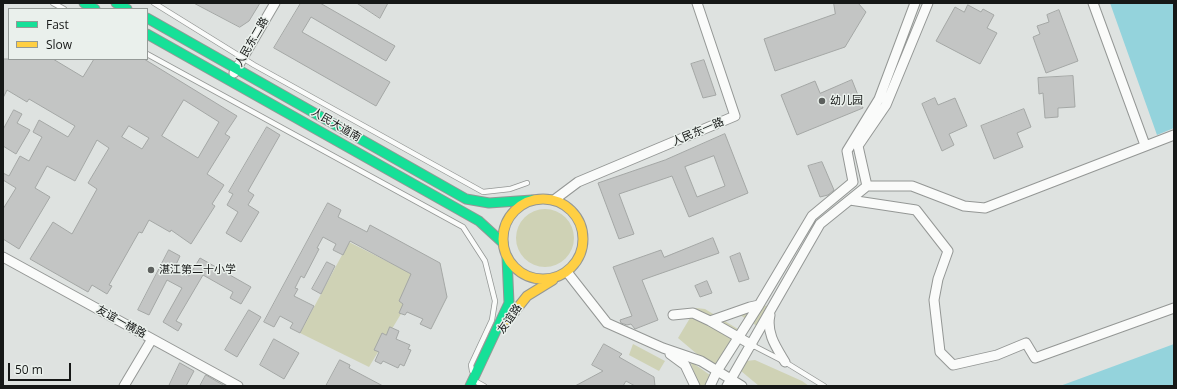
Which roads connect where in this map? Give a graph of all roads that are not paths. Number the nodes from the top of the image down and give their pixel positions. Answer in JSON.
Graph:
{"nodes":[{"id":1,"x":53,"y":3,"type":"edge"},
{"id":2,"x":84,"y":3,"type":"edge"},
{"id":3,"x":116,"y":3,"type":"edge"},
{"id":4,"x":154,"y":3,"type":"edge"},
{"id":5,"x":275,"y":3,"type":"edge"},
{"id":6,"x":697,"y":3,"type":"edge"},
{"id":7,"x":915,"y":3,"type":"edge"},
{"id":8,"x":928,"y":3,"type":"edge"},
{"id":9,"x":1093,"y":3,"type":"edge"},
{"id":10,"x":62,"y":8,"type":"edge"},
{"id":11,"x":93,"y":8,"type":"edge"},
{"id":12,"x":125,"y":8,"type":"edge"},
{"id":13,"x":148,"y":19,"type":"edge"},
{"id":14,"x":148,"y":35,"type":"edge"},
{"id":15,"x":148,"y":55,"type":"edge"},
{"id":16,"x":236,"y":68,"type":"junction"},
{"id":17,"x":230,"y":82,"type":"junction"},
{"id":18,"x":1174,"y":135,"type":"edge"},
{"id":19,"x":1145,"y":145,"type":"junction"},
{"id":20,"x":527,"y":183,"type":"dead end"},
{"id":21,"x":867,"y":186,"type":"junction"},
{"id":22,"x":532,"y":200,"type":"junction"},
{"id":23,"x":554,"y":200,"type":"junction"},
{"id":24,"x":850,"y":200,"type":"junction"},
{"id":25,"x":503,"y":244,"type":"junction"},
{"id":26,"x":3,"y":257,"type":"edge"},
{"id":27,"x":507,"y":257,"type":"junction"},
{"id":28,"x":567,"y":272,"type":"junction"},
{"id":29,"x":558,"y":277,"type":"junction"},
{"id":30,"x":773,"y":304,"type":"junction"},
{"id":31,"x":759,"y":305,"type":"junction"},
{"id":32,"x":1174,"y":308,"type":"edge"},
{"id":33,"x":673,"y":315,"type":"dead end"},
{"id":34,"x":710,"y":321,"type":"junction"},
{"id":35,"x":739,"y":338,"type":"junction"},
{"id":36,"x":152,"y":339,"type":"junction"},
{"id":37,"x":752,"y":345,"type":"junction"},
{"id":38,"x":663,"y":348,"type":"junction"},
{"id":39,"x":785,"y":362,"type":"junction"},
{"id":40,"x":717,"y":371,"type":"junction"},
{"id":41,"x":473,"y":380,"type":"edge"},
{"id":42,"x":729,"y":383,"type":"edge"},
{"id":43,"x":124,"y":386,"type":"edge"},
{"id":44,"x":238,"y":386,"type":"edge"},
{"id":45,"x":484,"y":386,"type":"edge"},
{"id":46,"x":695,"y":386,"type":"edge"},
{"id":47,"x":710,"y":386,"type":"edge"},
{"id":48,"x":742,"y":386,"type":"edge"},
{"id":49,"x":824,"y":386,"type":"edge"}],
"edges":[{"from":1,"to":10,"type":"lane"},
{"from":2,"to":11,"type":"main road"},
{"from":3,"to":12,"type":"main road"},
{"from":4,"to":20,"type":"lane"},
{"from":5,"to":16,"type":"street","name":"人民东二路"},
{"from":6,"to":23,"type":"street","name":"人民东一路"},
{"from":7,"to":31,"type":"street"},
{"from":8,"to":21,"type":"street"},
{"from":9,"to":19,"type":"street"},
{"from":13,"to":16,"type":"main road","name":"人民大道南"},
{"from":14,"to":17,"type":"main road","name":"人民大道南"},
{"from":15,"to":41,"type":"lane"},
{"from":16,"to":17,"type":"street","name":"人民东二路"},
{"from":16,"to":22,"type":"main road","name":"人民大道南"},
{"from":17,"to":25,"type":"main road","name":"人民大道南"},
{"from":18,"to":19,"type":"street"},
{"from":19,"to":21,"type":"street"},
{"from":21,"to":24,"type":"street"},
{"from":22,"to":23,"type":"main road"},
{"from":22,"to":25,"type":"main road"},
{"from":23,"to":28,"type":"main road"},
{"from":24,"to":30,"type":"street"},
{"from":24,"to":32,"type":"street"},
{"from":25,"to":27,"type":"main road"},
{"from":26,"to":36,"type":"street","name":"友谊一横路"},
{"from":27,"to":29,"type":"main road"},
{"from":27,"to":41,"type":"main road","name":"友谊路"},
{"from":28,"to":29,"type":"main road"},
{"from":28,"to":38,"type":"street"},
{"from":29,"to":41,"type":"main road","name":"友谊路"},
{"from":30,"to":37,"type":"street"},
{"from":30,"to":39,"type":"street"},
{"from":31,"to":34,"type":"street"},
{"from":31,"to":35,"type":"street"},
{"from":33,"to":34,"type":"street"},
{"from":34,"to":35,"type":"street"},
{"from":35,"to":37,"type":"street"},
{"from":35,"to":40,"type":"street"},
{"from":36,"to":43,"type":"street"},
{"from":36,"to":44,"type":"street","name":"友谊一横路"},
{"from":37,"to":39,"type":"lane"},
{"from":37,"to":42,"type":"street"},
{"from":38,"to":40,"type":"street"},
{"from":38,"to":46,"type":"street"},
{"from":39,"to":49,"type":"lane"},
{"from":40,"to":42,"type":"street"},
{"from":40,"to":47,"type":"street"},
{"from":41,"to":45,"type":"lane"},
{"from":42,"to":48,"type":"street"}]}
